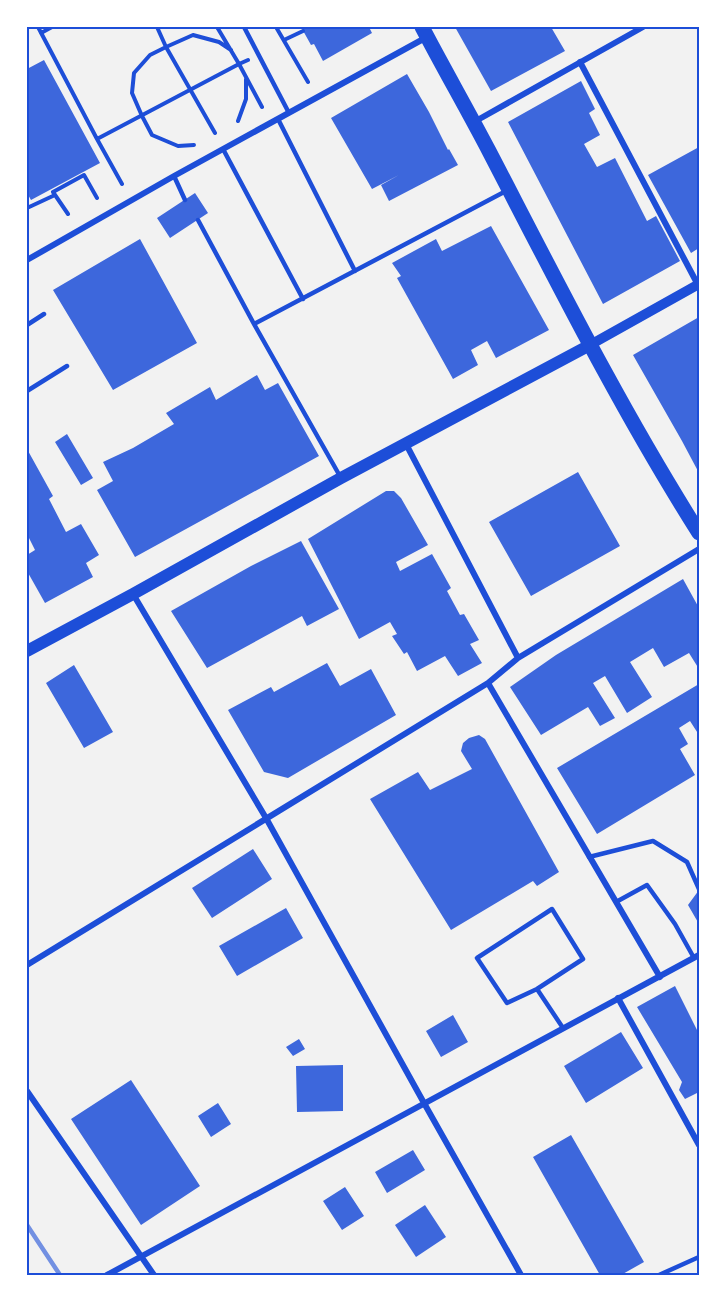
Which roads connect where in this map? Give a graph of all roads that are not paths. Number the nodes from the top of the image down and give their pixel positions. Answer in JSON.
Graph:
{"nodes":[{"id":1,"x":244,"y":27,"type":"edge"},
{"id":2,"x":643,"y":27,"type":"edge"},
{"id":3,"x":424,"y":32,"type":"edge"},
{"id":4,"x":580,"y":62,"type":"junction"},
{"id":5,"x":289,"y":113,"type":"junction"},
{"id":6,"x":278,"y":119,"type":"junction"},
{"id":7,"x":474,"y":122,"type":"junction"},
{"id":8,"x":223,"y":149,"type":"junction"},
{"id":9,"x":174,"y":176,"type":"junction"},
{"id":10,"x":509,"y":189,"type":"junction"},
{"id":11,"x":185,"y":200,"type":"dead end"},
{"id":12,"x":198,"y":220,"type":"dead end"},
{"id":13,"x":27,"y":260,"type":"edge"},
{"id":14,"x":355,"y":271,"type":"junction"},
{"id":15,"x":698,"y":284,"type":"edge"},
{"id":16,"x":303,"y":299,"type":"junction"},
{"id":17,"x":44,"y":314,"type":"dead end"},
{"id":18,"x":254,"y":324,"type":"junction"},
{"id":19,"x":27,"y":325,"type":"edge"},
{"id":20,"x":590,"y":345,"type":"junction"},
{"id":21,"x":67,"y":366,"type":"dead end"},
{"id":22,"x":27,"y":391,"type":"edge"},
{"id":23,"x":406,"y":443,"type":"junction"},
{"id":24,"x":341,"y":478,"type":"junction"},
{"id":25,"x":699,"y":533,"type":"edge"},
{"id":26,"x":699,"y":549,"type":"edge"},
{"id":27,"x":133,"y":594,"type":"junction"},
{"id":28,"x":27,"y":651,"type":"edge"},
{"id":29,"x":518,"y":658,"type":"junction"},
{"id":30,"x":488,"y":683,"type":"junction"},
{"id":31,"x":266,"y":819,"type":"junction"},
{"id":32,"x":590,"y":857,"type":"junction"},
{"id":33,"x":699,"y":889,"type":"edge"},
{"id":34,"x":616,"y":902,"type":"junction"},
{"id":35,"x":697,"y":956,"type":"edge"},
{"id":36,"x":27,"y":965,"type":"edge"},
{"id":37,"x":660,"y":977,"type":"junction"},
{"id":38,"x":537,"y":989,"type":"junction"},
{"id":39,"x":618,"y":998,"type":"junction"},
{"id":40,"x":563,"y":1028,"type":"junction"},
{"id":41,"x":27,"y":1091,"type":"edge"},
{"id":42,"x":424,"y":1103,"type":"junction"},
{"id":43,"x":699,"y":1145,"type":"edge"},
{"id":44,"x":141,"y":1256,"type":"junction"},
{"id":45,"x":699,"y":1257,"type":"edge"},
{"id":46,"x":106,"y":1275,"type":"edge"},
{"id":47,"x":154,"y":1275,"type":"edge"},
{"id":48,"x":521,"y":1275,"type":"edge"},
{"id":49,"x":659,"y":1275,"type":"edge"}],
"edges":[{"from":1,"to":5,"type":"lane"},
{"from":2,"to":4,"type":"street"},
{"from":3,"to":5,"type":"street"},
{"from":3,"to":7,"type":"main road"},
{"from":4,"to":7,"type":"street"},
{"from":4,"to":15,"type":"street"},
{"from":5,"to":6,"type":"street"},
{"from":6,"to":8,"type":"street"},
{"from":6,"to":14,"type":"lane"},
{"from":7,"to":10,"type":"main road"},
{"from":8,"to":9,"type":"street"},
{"from":8,"to":16,"type":"lane"},
{"from":9,"to":11,"type":"lane"},
{"from":9,"to":13,"type":"street"},
{"from":10,"to":14,"type":"lane"},
{"from":10,"to":20,"type":"main road"},
{"from":12,"to":18,"type":"lane"},
{"from":14,"to":16,"type":"lane"},
{"from":15,"to":20,"type":"street"},
{"from":16,"to":18,"type":"lane"},
{"from":17,"to":19,"type":"lane"},
{"from":18,"to":24,"type":"lane"},
{"from":20,"to":23,"type":"main road"},
{"from":20,"to":25,"type":"main road"},
{"from":21,"to":22,"type":"lane"},
{"from":23,"to":24,"type":"main road"},
{"from":23,"to":29,"type":"street"},
{"from":24,"to":27,"type":"main road"},
{"from":26,"to":29,"type":"street"},
{"from":27,"to":28,"type":"main road"},
{"from":27,"to":31,"type":"street"},
{"from":29,"to":30,"type":"street"},
{"from":30,"to":31,"type":"street"},
{"from":30,"to":32,"type":"street"},
{"from":31,"to":36,"type":"street"},
{"from":31,"to":42,"type":"street"},
{"from":32,"to":33,"type":"lane"},
{"from":32,"to":34,"type":"street"},
{"from":34,"to":35,"type":"lane"},
{"from":34,"to":37,"type":"street"},
{"from":35,"to":37,"type":"street"},
{"from":37,"to":39,"type":"street"},
{"from":38,"to":38,"type":"lane"},
{"from":38,"to":40,"type":"lane"},
{"from":39,"to":40,"type":"street"},
{"from":39,"to":43,"type":"street"},
{"from":40,"to":42,"type":"street"},
{"from":41,"to":44,"type":"street"},
{"from":42,"to":44,"type":"street"},
{"from":42,"to":48,"type":"street"},
{"from":44,"to":46,"type":"street"},
{"from":44,"to":47,"type":"street"},
{"from":45,"to":49,"type":"lane"}]}
